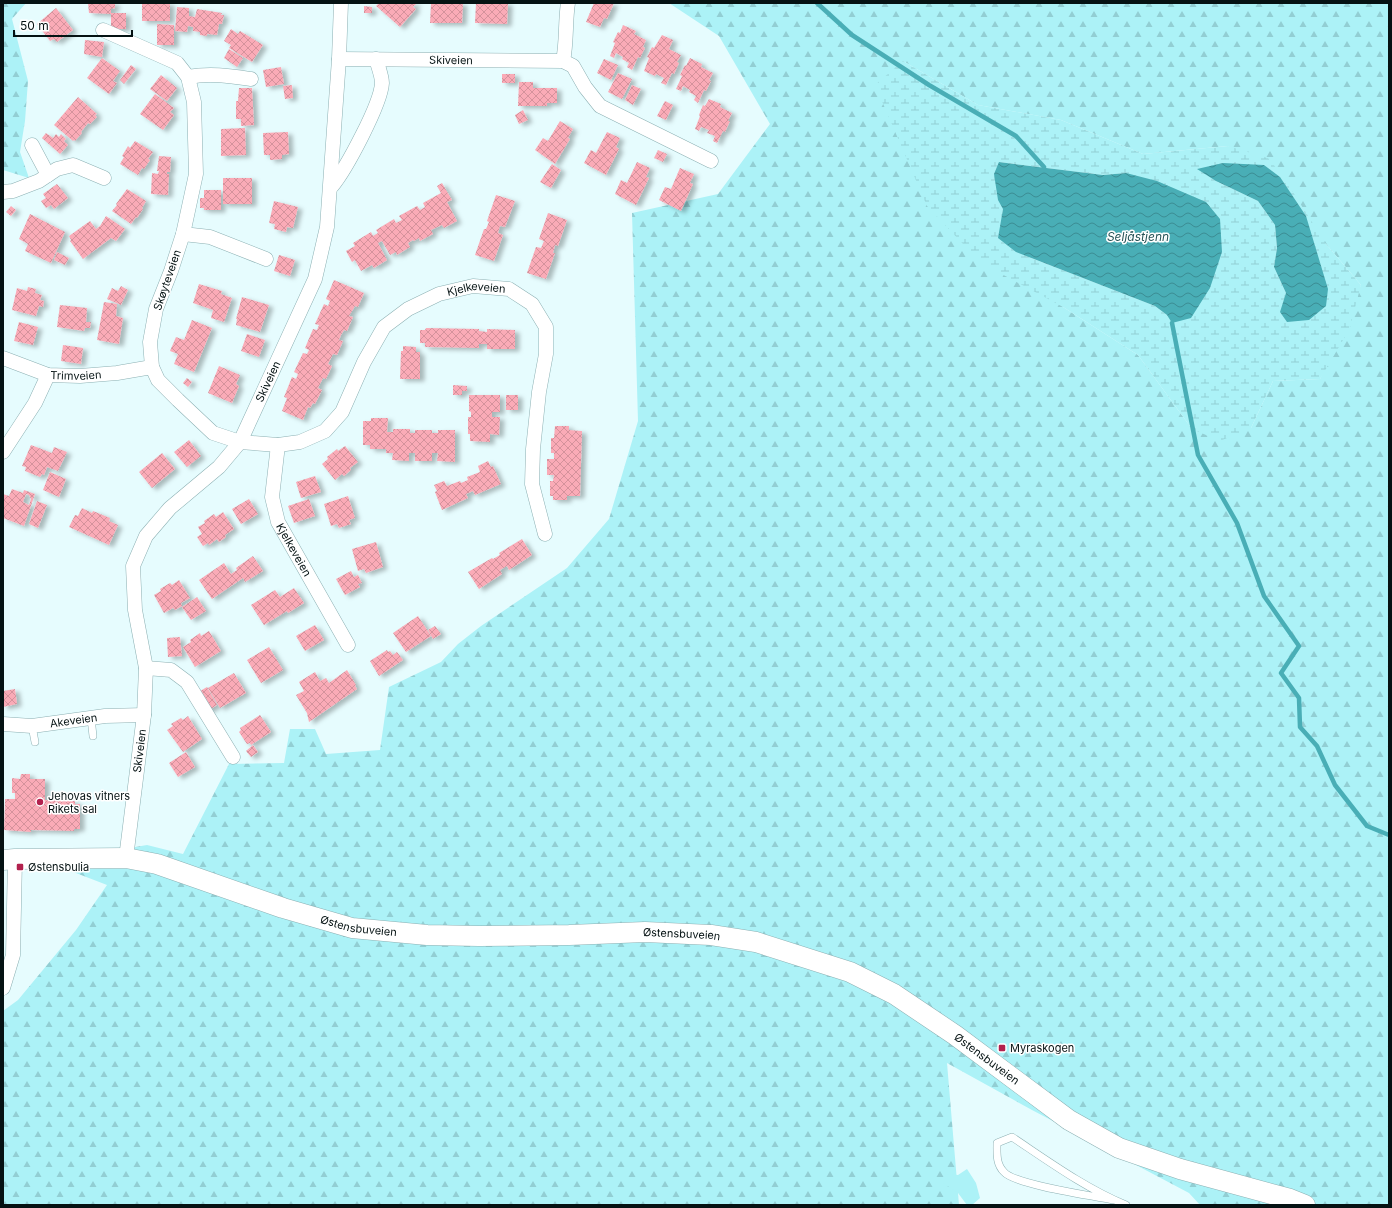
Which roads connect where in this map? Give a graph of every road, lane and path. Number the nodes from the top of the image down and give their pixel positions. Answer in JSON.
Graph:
{"nodes":[{"id":1,"x":341,"y":3,"type":"edge"},
{"id":2,"x":568,"y":3,"type":"edge"},
{"id":3,"x":103,"y":30,"type":"dead end"},
{"id":4,"x":339,"y":59,"type":"junction"},
{"id":5,"x":376,"y":59,"type":"junction"},
{"id":6,"x":563,"y":61,"type":"junction"},
{"id":7,"x":188,"y":77,"type":"junction"},
{"id":8,"x":251,"y":79,"type":"dead end"},
{"id":9,"x":32,"y":145,"type":"dead end"},
{"id":10,"x":711,"y":161,"type":"dead end"},
{"id":11,"x":48,"y":175,"type":"junction"},
{"id":12,"x":104,"y":178,"type":"dead end"},
{"id":13,"x":331,"y":188,"type":"junction"},
{"id":14,"x":3,"y":192,"type":"edge"},
{"id":15,"x":183,"y":234,"type":"junction"},
{"id":16,"x":266,"y":259,"type":"dead end"},
{"id":17,"x":3,"y":358,"type":"edge"},
{"id":18,"x":152,"y":367,"type":"junction"},
{"id":19,"x":48,"y":375,"type":"junction"},
{"id":20,"x":240,"y":442,"type":"junction"},
{"id":21,"x":278,"y":445,"type":"junction"},
{"id":22,"x":3,"y":452,"type":"edge"},
{"id":23,"x":545,"y":534,"type":"dead end"},
{"id":24,"x":348,"y":645,"type":"dead end"},
{"id":25,"x":146,"y":668,"type":"junction"},
{"id":26,"x":144,"y":715,"type":"junction"},
{"id":27,"x":91,"y":718,"type":"junction"},
{"id":28,"x":3,"y":724,"type":"edge"},
{"id":29,"x":32,"y":726,"type":"junction"},
{"id":30,"x":93,"y":736,"type":"dead end"},
{"id":31,"x":34,"y":742,"type":"dead end"},
{"id":32,"x":233,"y":757,"type":"dead end"},
{"id":33,"x":126,"y":858,"type":"junction"},
{"id":34,"x":9,"y":860,"type":"edge"},
{"id":35,"x":3,"y":988,"type":"edge"},
{"id":36,"x":1114,"y":1200,"type":"junction"},
{"id":37,"x":1126,"y":1205,"type":"edge"},
{"id":38,"x":1305,"y":1205,"type":"edge"}],
"edges":[{"from":1,"to":4,"type":"street","name":"Skiveien"},
{"from":2,"to":6,"type":"street"},
{"from":3,"to":7,"type":"street","name":"Skøyteveien"},
{"from":4,"to":5,"type":"street","name":"Skiveien"},
{"from":4,"to":13,"type":"street","name":"Skiveien"},
{"from":5,"to":6,"type":"street","name":"Skiveien"},
{"from":5,"to":13,"type":"street"},
{"from":6,"to":10,"type":"street"},
{"from":7,"to":8,"type":"street"},
{"from":7,"to":15,"type":"street","name":"Skøyteveien"},
{"from":9,"to":11,"type":"street"},
{"from":11,"to":12,"type":"street"},
{"from":11,"to":14,"type":"street"},
{"from":13,"to":20,"type":"street","name":"Skiveien"},
{"from":15,"to":16,"type":"street"},
{"from":15,"to":18,"type":"street","name":"Skøyteveien"},
{"from":17,"to":19,"type":"street","name":"Trimveien"},
{"from":18,"to":19,"type":"street","name":"Trimveien"},
{"from":18,"to":20,"type":"street","name":"Skøyteveien"},
{"from":19,"to":22,"type":"street"},
{"from":20,"to":21,"type":"street","name":"Kjelkeveien"},
{"from":20,"to":25,"type":"street","name":"Skiveien"},
{"from":21,"to":23,"type":"street","name":"Kjelkeveien"},
{"from":21,"to":24,"type":"street","name":"Kjelkeveien"},
{"from":25,"to":26,"type":"street","name":"Skiveien"},
{"from":25,"to":32,"type":"street"},
{"from":26,"to":27,"type":"street","name":"Akeveien"},
{"from":26,"to":33,"type":"street","name":"Skiveien"},
{"from":27,"to":29,"type":"street","name":"Akeveien"},
{"from":27,"to":30,"type":"lane"},
{"from":28,"to":29,"type":"street","name":"Akeveien"},
{"from":29,"to":31,"type":"lane"},
{"from":33,"to":34,"type":"main road","name":"Østensbuveien"},
{"from":33,"to":38,"type":"main road","name":"Østensbuveien"},
{"from":34,"to":35,"type":"street"},
{"from":36,"to":36,"type":"lane"},
{"from":36,"to":37,"type":"lane"}]}
